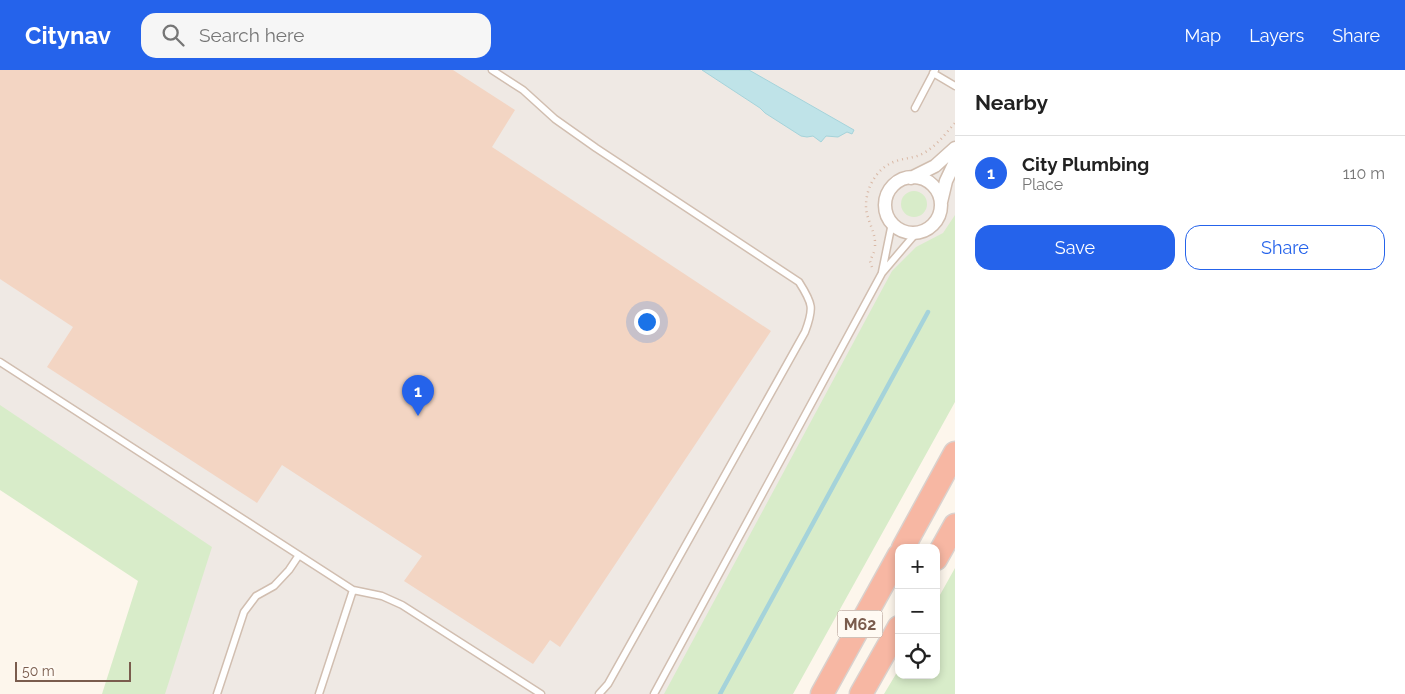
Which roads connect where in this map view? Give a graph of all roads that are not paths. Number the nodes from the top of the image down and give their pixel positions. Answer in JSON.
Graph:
{"nodes":[{"id":1,"x":492,"y":70,"type":"edge"},
{"id":2,"x":934,"y":72,"type":"edge"},
{"id":3,"x":955,"y":86,"type":"edge"},
{"id":4,"x":915,"y":108,"type":"dead end"},
{"id":5,"x":955,"y":148,"type":"edge"},
{"id":6,"x":955,"y":162,"type":"edge"},
{"id":7,"x":910,"y":178,"type":"junction"},
{"id":8,"x":941,"y":202,"type":"junction"},
{"id":9,"x":892,"y":223,"type":"junction"},
{"id":10,"x":917,"y":232,"type":"junction"},
{"id":11,"x":882,"y":273,"type":"junction"},
{"id":12,"x":0,"y":362,"type":"edge"},
{"id":13,"x":955,"y":453,"type":"edge"},
{"id":14,"x":955,"y":526,"type":"edge"},
{"id":15,"x":904,"y":544,"type":"edge"},
{"id":16,"x":940,"y":552,"type":"edge"},
{"id":17,"x":299,"y":555,"type":"junction"},
{"id":18,"x":895,"y":561,"type":"edge"},
{"id":19,"x":354,"y":590,"type":"junction"},
{"id":20,"x":895,"y":634,"type":"edge"},
{"id":21,"x":218,"y":694,"type":"edge"},
{"id":22,"x":319,"y":694,"type":"edge"},
{"id":23,"x":541,"y":694,"type":"edge"},
{"id":24,"x":599,"y":694,"type":"edge"},
{"id":25,"x":654,"y":694,"type":"edge"},
{"id":26,"x":822,"y":694,"type":"edge"},
{"id":27,"x":862,"y":694,"type":"edge"}],
"edges":[{"from":1,"to":24,"type":"lane"},
{"from":2,"to":3,"type":"lane"},
{"from":2,"to":4,"type":"lane"},
{"from":5,"to":7,"type":"street"},
{"from":6,"to":8,"type":"street"},
{"from":7,"to":8,"type":"street"},
{"from":7,"to":9,"type":"street"},
{"from":8,"to":10,"type":"street"},
{"from":9,"to":10,"type":"street"},
{"from":9,"to":11,"type":"lane"},
{"from":10,"to":11,"type":"lane"},
{"from":11,"to":25,"type":"lane"},
{"from":12,"to":17,"type":"lane"},
{"from":13,"to":15,"type":"highway"},
{"from":14,"to":16,"type":"highway"},
{"from":17,"to":19,"type":"lane"},
{"from":17,"to":21,"type":"lane"},
{"from":18,"to":26,"type":"highway","number":"M62"},
{"from":19,"to":22,"type":"lane"},
{"from":19,"to":23,"type":"lane"},
{"from":20,"to":27,"type":"highway","number":"M62"}]}
